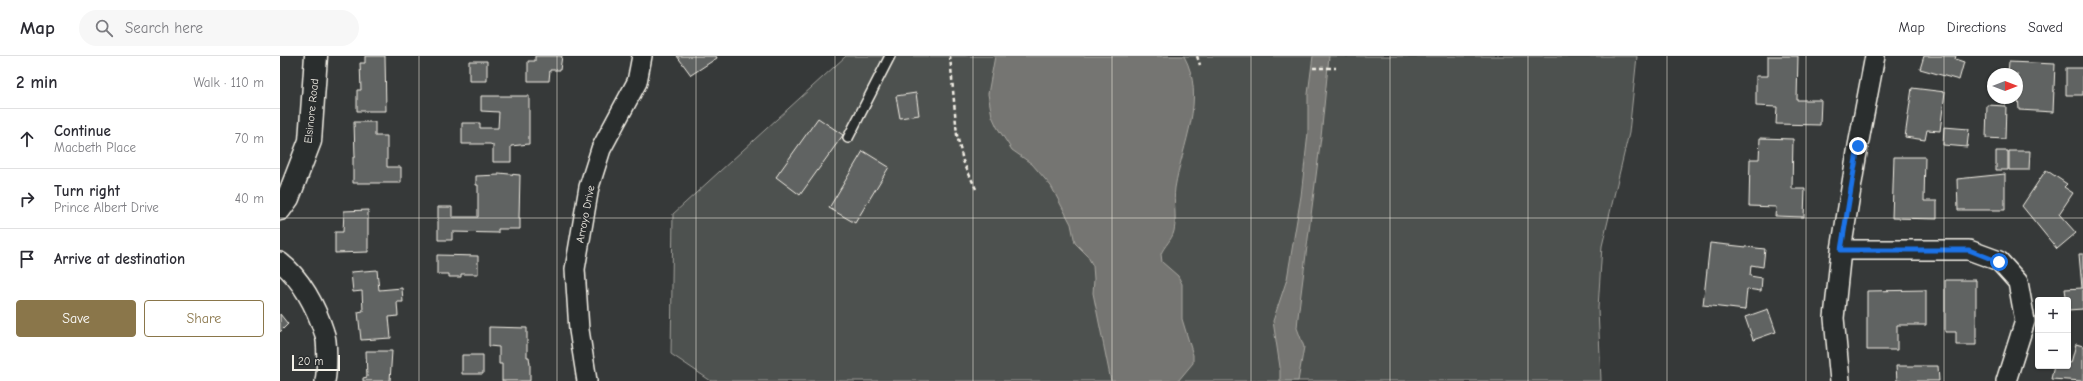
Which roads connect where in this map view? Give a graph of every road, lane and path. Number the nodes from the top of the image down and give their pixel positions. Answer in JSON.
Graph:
{"nodes":[{"id":1,"x":316,"y":56,"type":"edge"},
{"id":2,"x":642,"y":56,"type":"edge"},
{"id":3,"x":890,"y":56,"type":"edge"},
{"id":4,"x":950,"y":56,"type":"edge"},
{"id":5,"x":1197,"y":56,"type":"edge"},
{"id":6,"x":1875,"y":56,"type":"edge"},
{"id":7,"x":1200,"y":65,"type":"dead end"},
{"id":8,"x":1312,"y":68,"type":"dead end"},
{"id":9,"x":1336,"y":68,"type":"dead end"},
{"id":10,"x":848,"y":138,"type":"dead end"},
{"id":11,"x":976,"y":189,"type":"dead end"},
{"id":12,"x":280,"y":208,"type":"edge"},
{"id":13,"x":1841,"y":250,"type":"junction"},
{"id":14,"x":280,"y":262,"type":"edge"},
{"id":15,"x":325,"y":381,"type":"edge"},
{"id":16,"x":587,"y":381,"type":"edge"},
{"id":17,"x":1840,"y":381,"type":"edge"},
{"id":18,"x":2006,"y":381,"type":"edge"}],
"edges":[{"from":1,"to":12,"type":"street","name":"Elsinore Road"},
{"from":2,"to":16,"type":"street","name":"Arroyo Drive"},
{"from":3,"to":10,"type":"lane"},
{"from":4,"to":11,"type":"path"},
{"from":5,"to":7,"type":"path"},
{"from":6,"to":13,"type":"street"},
{"from":8,"to":9,"type":"path"},
{"from":13,"to":17,"type":"street"},
{"from":13,"to":18,"type":"street"},
{"from":14,"to":15,"type":"street"}]}
